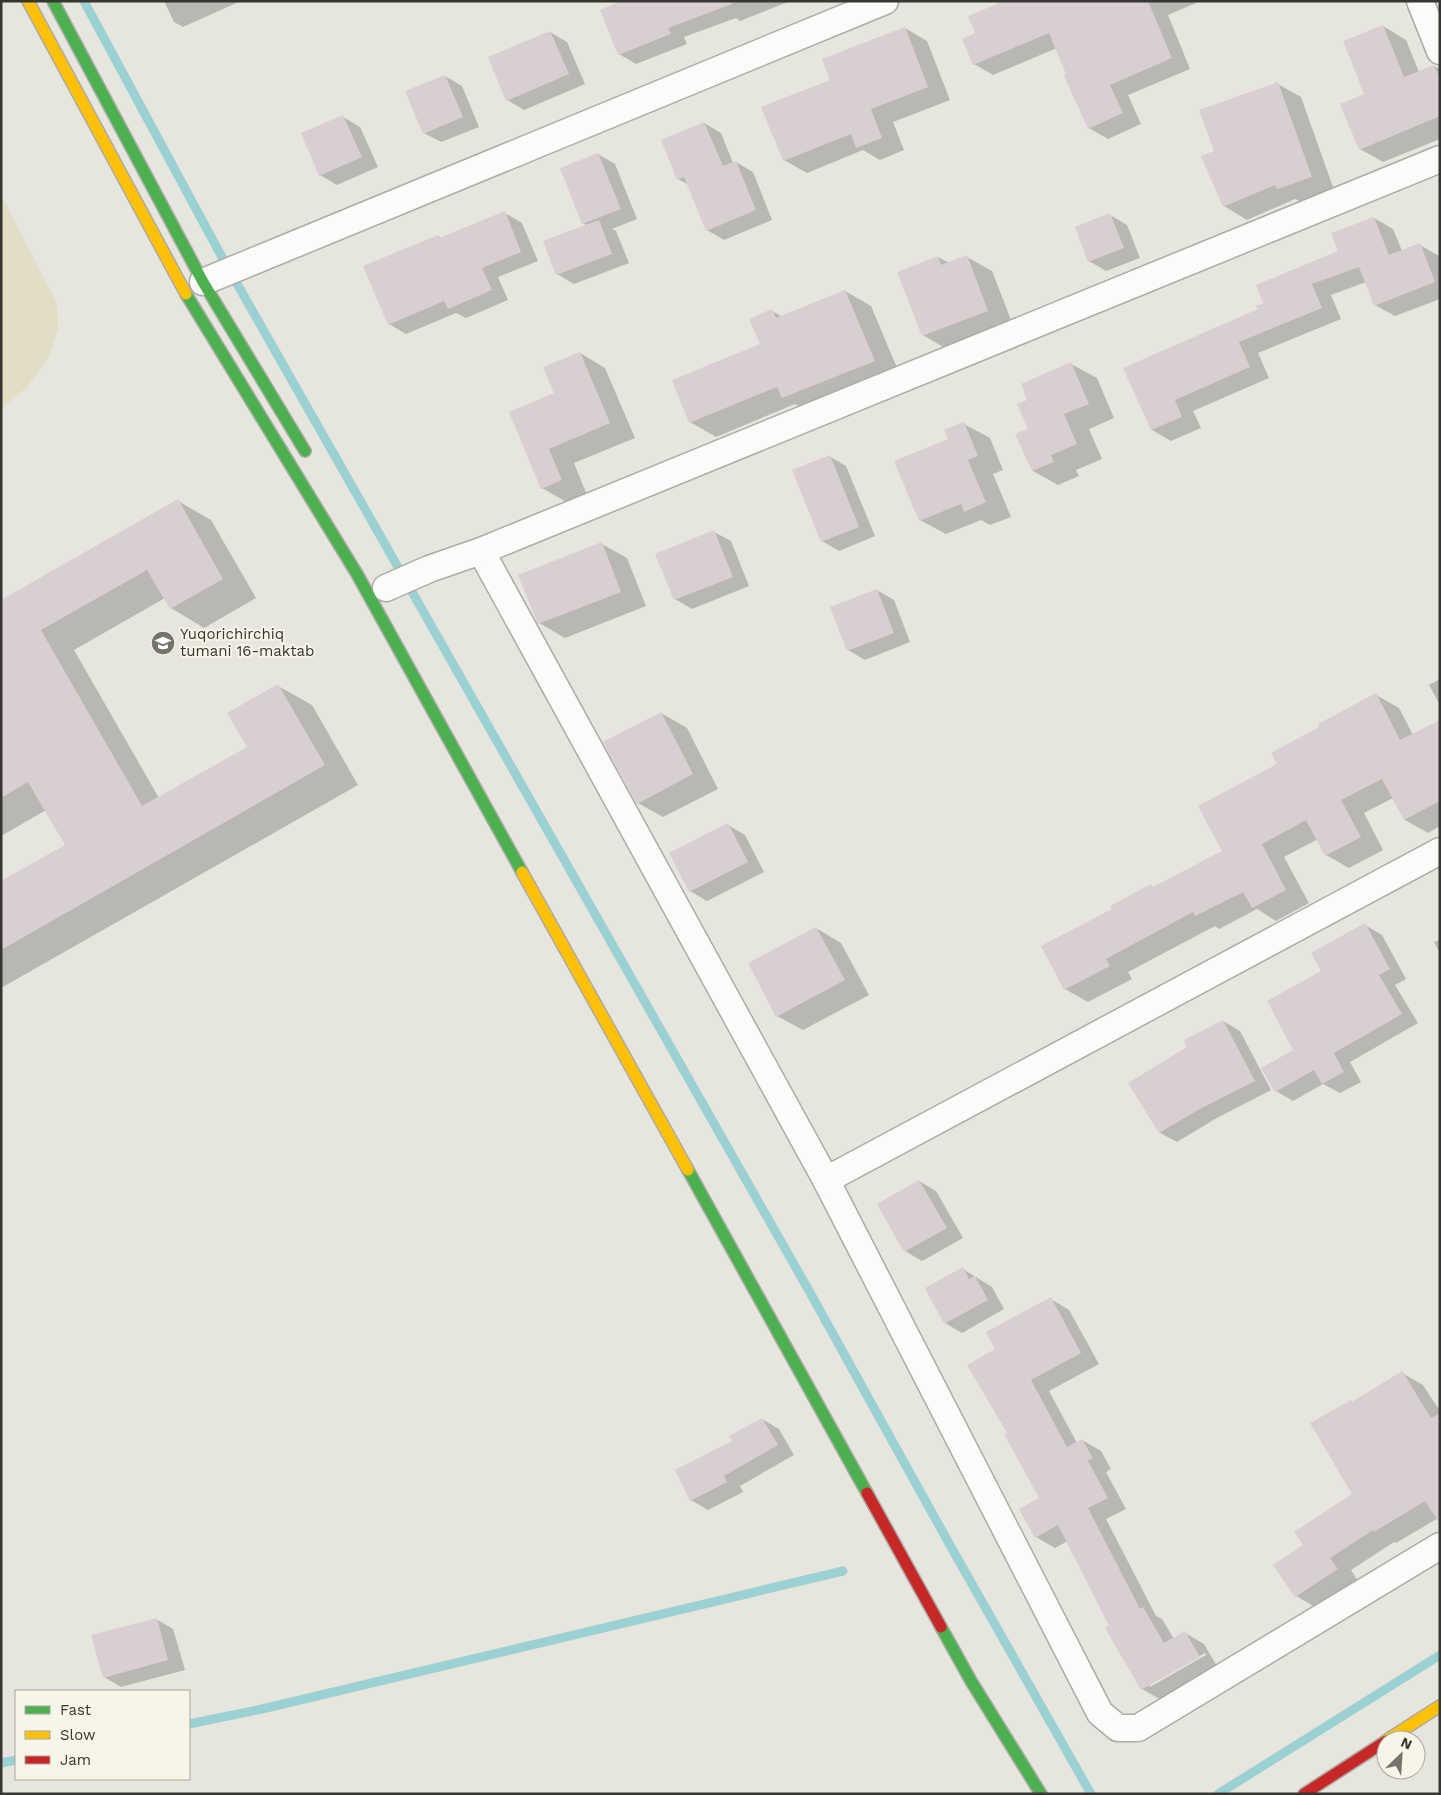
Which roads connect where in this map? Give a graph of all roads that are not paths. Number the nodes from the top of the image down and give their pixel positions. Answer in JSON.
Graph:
{"nodes":[{"id":1,"x":28,"y":1,"type":"edge"},
{"id":2,"x":53,"y":1,"type":"edge"},
{"id":3,"x":885,"y":1,"type":"edge"},
{"id":4,"x":1420,"y":1,"type":"edge"},
{"id":5,"x":1440,"y":51,"type":"edge"},
{"id":6,"x":1440,"y":158,"type":"edge"},
{"id":7,"x":214,"y":278,"type":"junction"},
{"id":8,"x":311,"y":462,"type":"dead end"},
{"id":9,"x":481,"y":551,"type":"junction"},
{"id":10,"x":387,"y":588,"type":"dead end"},
{"id":11,"x":1440,"y":852,"type":"edge"},
{"id":12,"x":826,"y":1180,"type":"junction"},
{"id":13,"x":1440,"y":1546,"type":"edge"},
{"id":14,"x":1440,"y":1706,"type":"edge"},
{"id":15,"x":1006,"y":1716,"type":"dead end"},
{"id":16,"x":1403,"y":1730,"type":"edge"},
{"id":17,"x":1376,"y":1747,"type":"edge"},
{"id":18,"x":1041,"y":1794,"type":"edge"},
{"id":19,"x":1045,"y":1794,"type":"edge"},
{"id":20,"x":1304,"y":1794,"type":"edge"}],
"edges":[{"from":1,"to":18,"type":"main road"},
{"from":2,"to":7,"type":"main road"},
{"from":3,"to":7,"type":"street"},
{"from":4,"to":5,"type":"street"},
{"from":6,"to":9,"type":"street"},
{"from":7,"to":8,"type":"main road"},
{"from":9,"to":10,"type":"street"},
{"from":9,"to":12,"type":"street"},
{"from":11,"to":12,"type":"street"},
{"from":12,"to":13,"type":"street"},
{"from":14,"to":16,"type":"main road"},
{"from":15,"to":19,"type":"main road"},
{"from":17,"to":20,"type":"main road"}]}
